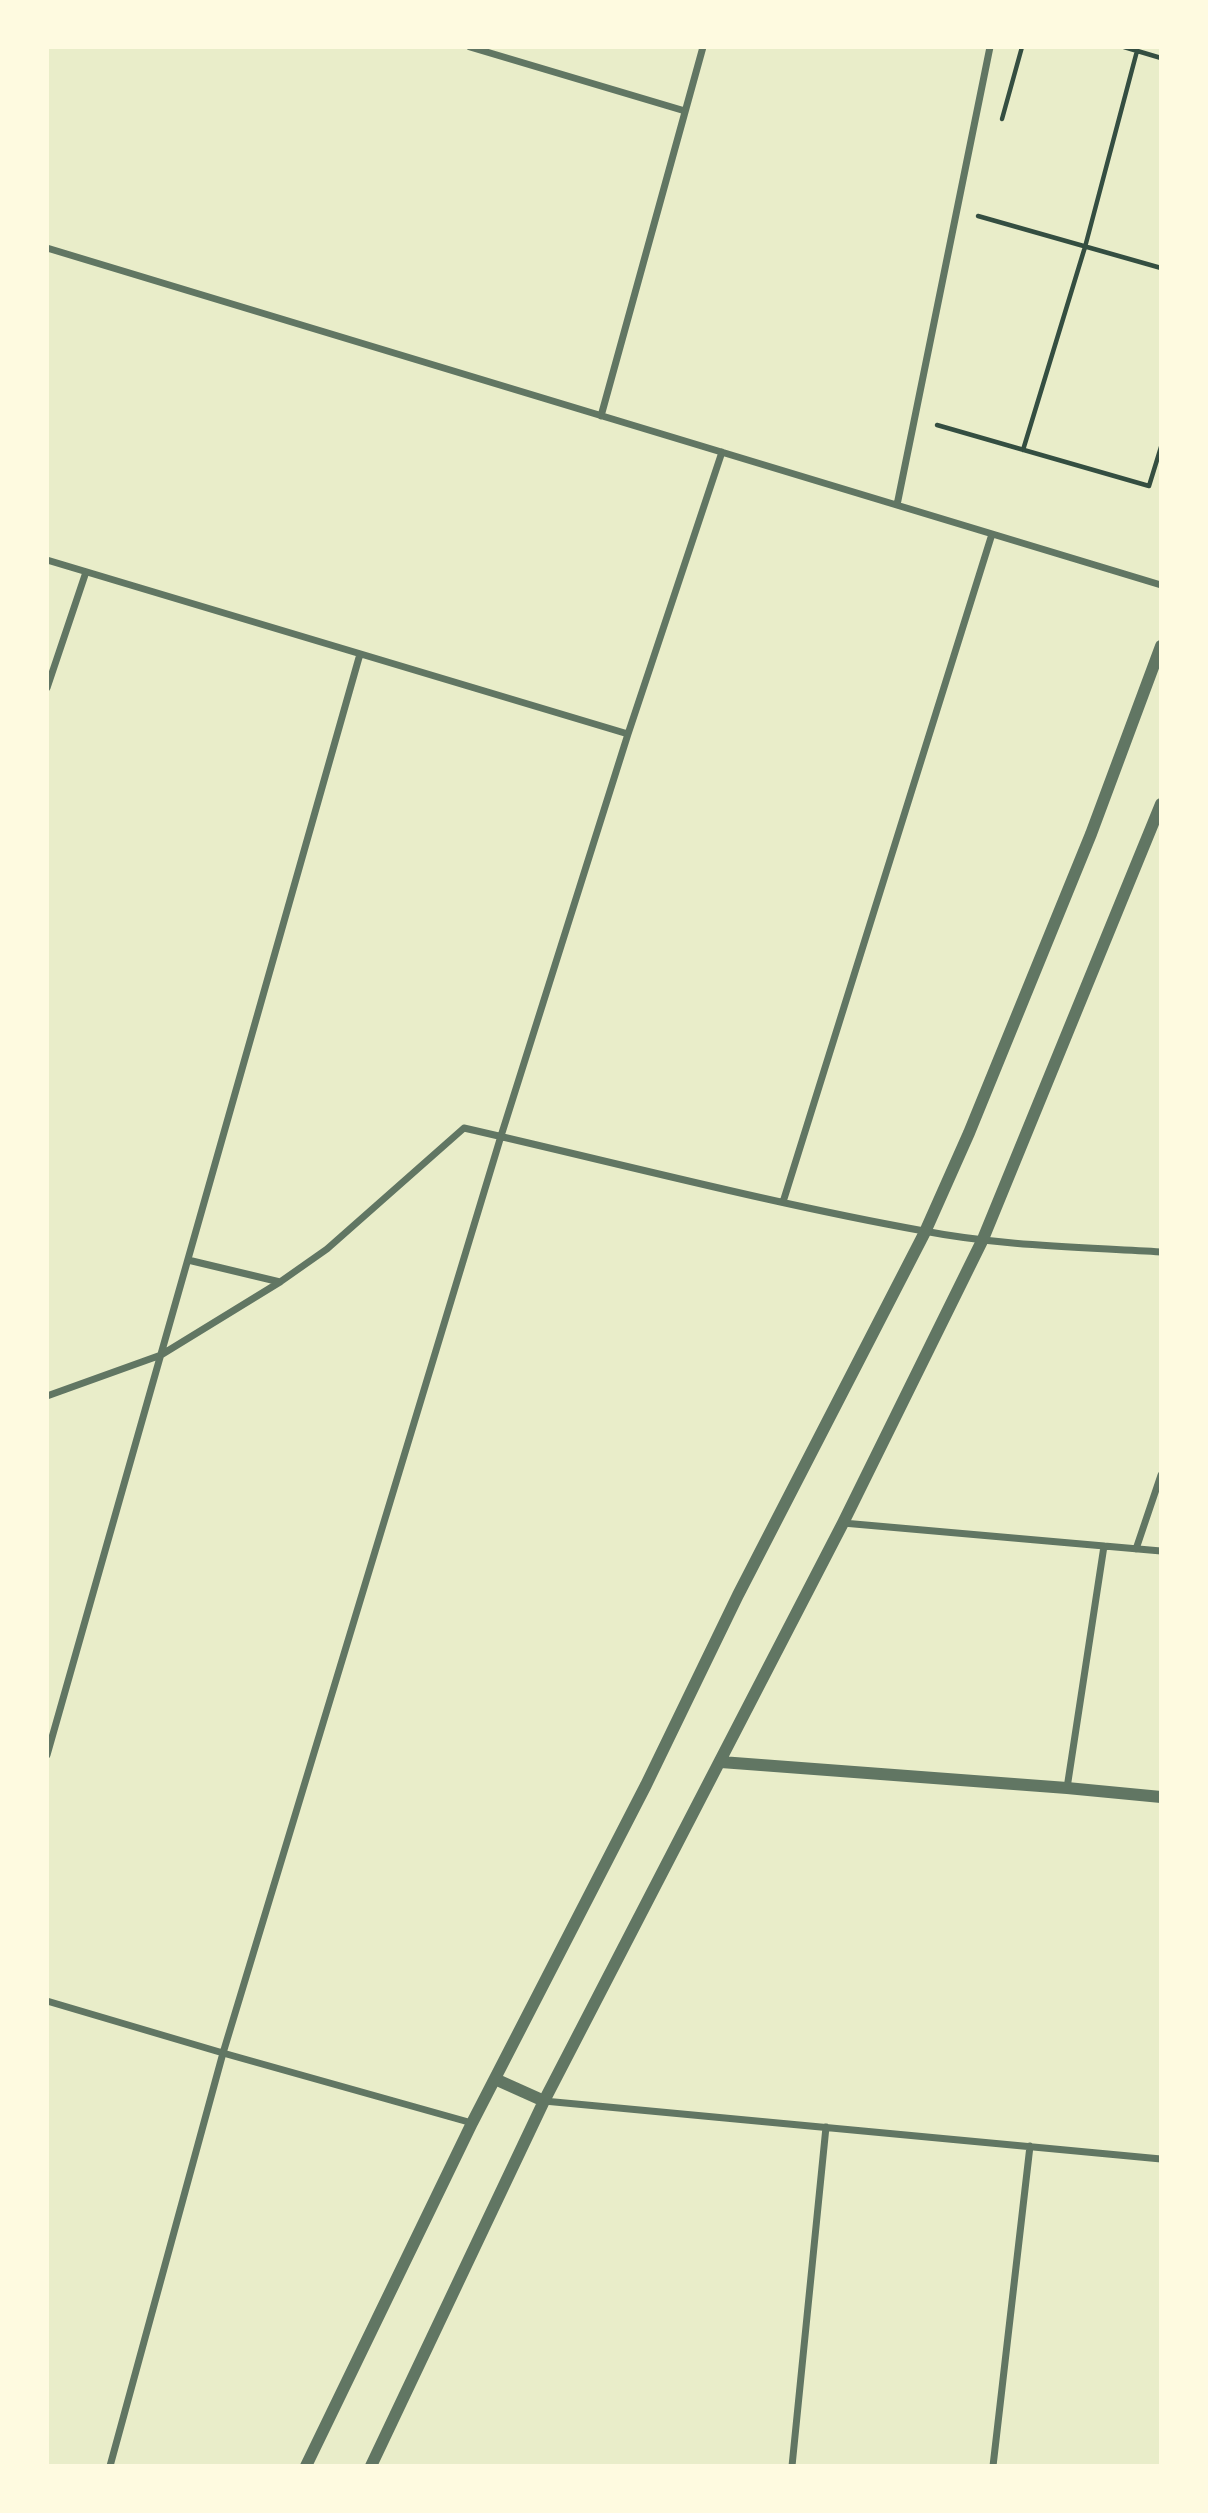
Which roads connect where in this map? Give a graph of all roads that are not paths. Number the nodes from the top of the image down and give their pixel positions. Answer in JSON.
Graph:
{"nodes":[{"id":1,"x":470,"y":47,"type":"edge"},
{"id":2,"x":703,"y":47,"type":"edge"},
{"id":3,"x":990,"y":47,"type":"edge"},
{"id":4,"x":685,"y":111,"type":"junction"},
{"id":5,"x":47,"y":248,"type":"edge"},
{"id":6,"x":601,"y":416,"type":"junction"},
{"id":7,"x":722,"y":452,"type":"junction"},
{"id":8,"x":897,"y":505,"type":"junction"},
{"id":9,"x":992,"y":534,"type":"junction"},
{"id":10,"x":47,"y":560,"type":"edge"},
{"id":11,"x":86,"y":572,"type":"junction"},
{"id":12,"x":1161,"y":585,"type":"edge"},
{"id":13,"x":1161,"y":646,"type":"edge"},
{"id":14,"x":360,"y":654,"type":"junction"},
{"id":15,"x":47,"y":688,"type":"edge"},
{"id":16,"x":628,"y":734,"type":"junction"},
{"id":17,"x":1161,"y":804,"type":"edge"},
{"id":18,"x":501,"y":1136,"type":"junction"},
{"id":19,"x":783,"y":1202,"type":"junction"},
{"id":20,"x":925,"y":1232,"type":"junction"},
{"id":21,"x":983,"y":1239,"type":"junction"},
{"id":22,"x":1161,"y":1252,"type":"edge"},
{"id":23,"x":188,"y":1260,"type":"junction"},
{"id":24,"x":280,"y":1282,"type":"junction"},
{"id":25,"x":161,"y":1355,"type":"junction"},
{"id":26,"x":47,"y":1396,"type":"edge"},
{"id":27,"x":1161,"y":1475,"type":"edge"},
{"id":28,"x":843,"y":1523,"type":"junction"},
{"id":29,"x":1104,"y":1546,"type":"junction"},
{"id":30,"x":1136,"y":1549,"type":"junction"},
{"id":31,"x":1161,"y":1551,"type":"edge"},
{"id":32,"x":47,"y":1755,"type":"edge"},
{"id":33,"x":721,"y":1762,"type":"junction"},
{"id":34,"x":1067,"y":1788,"type":"junction"},
{"id":35,"x":1161,"y":1797,"type":"edge"},
{"id":36,"x":47,"y":2001,"type":"edge"},
{"id":37,"x":223,"y":2053,"type":"junction"},
{"id":38,"x":495,"y":2079,"type":"junction"},
{"id":39,"x":544,"y":2101,"type":"junction"},
{"id":40,"x":472,"y":2123,"type":"junction"},
{"id":41,"x":826,"y":2127,"type":"junction"},
{"id":42,"x":1030,"y":2146,"type":"junction"},
{"id":43,"x":1161,"y":2159,"type":"edge"},
{"id":44,"x":110,"y":2466,"type":"edge"},
{"id":45,"x":306,"y":2466,"type":"edge"},
{"id":46,"x":370,"y":2466,"type":"edge"},
{"id":47,"x":792,"y":2466,"type":"edge"},
{"id":48,"x":993,"y":2466,"type":"edge"}],
"edges":[{"from":1,"to":4,"type":"street"},
{"from":2,"to":4,"type":"street"},
{"from":3,"to":8,"type":"street"},
{"from":4,"to":6,"type":"street"},
{"from":5,"to":6,"type":"street"},
{"from":6,"to":7,"type":"street"},
{"from":7,"to":8,"type":"street"},
{"from":7,"to":16,"type":"street"},
{"from":8,"to":9,"type":"street"},
{"from":9,"to":12,"type":"street"},
{"from":9,"to":19,"type":"street"},
{"from":10,"to":11,"type":"street"},
{"from":11,"to":14,"type":"street"},
{"from":11,"to":15,"type":"street"},
{"from":13,"to":20,"type":"street"},
{"from":14,"to":16,"type":"street"},
{"from":14,"to":23,"type":"street"},
{"from":16,"to":18,"type":"street"},
{"from":17,"to":21,"type":"street"},
{"from":18,"to":19,"type":"street"},
{"from":18,"to":24,"type":"street"},
{"from":18,"to":37,"type":"street"},
{"from":19,"to":20,"type":"street"},
{"from":20,"to":21,"type":"street"},
{"from":20,"to":38,"type":"street"},
{"from":21,"to":22,"type":"street"},
{"from":21,"to":28,"type":"street"},
{"from":23,"to":24,"type":"street"},
{"from":23,"to":25,"type":"street"},
{"from":24,"to":25,"type":"street"},
{"from":25,"to":26,"type":"street"},
{"from":25,"to":32,"type":"street"},
{"from":27,"to":30,"type":"street"},
{"from":28,"to":29,"type":"street"},
{"from":28,"to":33,"type":"street"},
{"from":29,"to":30,"type":"street"},
{"from":29,"to":34,"type":"street"},
{"from":30,"to":31,"type":"street"},
{"from":33,"to":34,"type":"street"},
{"from":33,"to":39,"type":"street"},
{"from":34,"to":35,"type":"street"},
{"from":36,"to":37,"type":"street"},
{"from":37,"to":40,"type":"street"},
{"from":37,"to":44,"type":"street"},
{"from":38,"to":39,"type":"street"},
{"from":38,"to":40,"type":"street"},
{"from":39,"to":41,"type":"street"},
{"from":39,"to":46,"type":"street"},
{"from":40,"to":45,"type":"street"},
{"from":41,"to":42,"type":"street"},
{"from":41,"to":47,"type":"street"},
{"from":42,"to":43,"type":"street"},
{"from":42,"to":48,"type":"street"}]}
